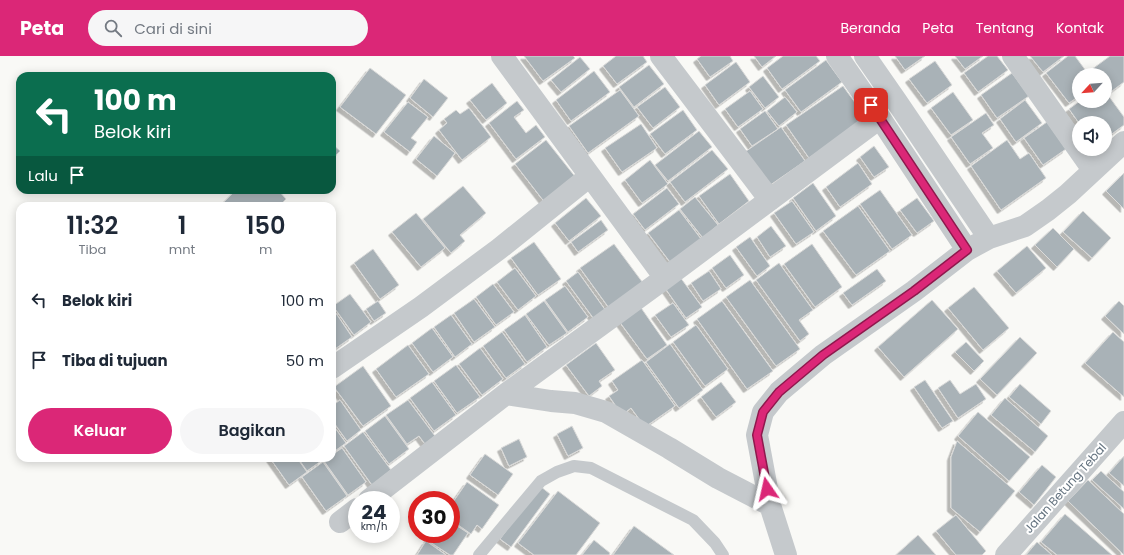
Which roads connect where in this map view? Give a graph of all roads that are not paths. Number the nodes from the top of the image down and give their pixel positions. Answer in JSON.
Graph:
{"nodes":[{"id":1,"x":502,"y":56,"type":"edge"},
{"id":2,"x":661,"y":56,"type":"edge"},
{"id":3,"x":837,"y":56,"type":"edge"},
{"id":4,"x":865,"y":56,"type":"edge"},
{"id":5,"x":1012,"y":56,"type":"edge"},
{"id":6,"x":880,"y":118,"type":"junction"},
{"id":7,"x":1124,"y":142,"type":"edge"},
{"id":8,"x":1093,"y":170,"type":"junction"},
{"id":9,"x":590,"y":176,"type":"junction"},
{"id":10,"x":770,"y":200,"type":"junction"},
{"id":11,"x":989,"y":238,"type":"junction"},
{"id":12,"x":967,"y":250,"type":"junction"},
{"id":13,"x":665,"y":278,"type":"junction"},
{"id":14,"x":336,"y":365,"type":"edge"},
{"id":15,"x":506,"y":394,"type":"junction"},
{"id":16,"x":1124,"y":422,"type":"edge"},
{"id":17,"x":381,"y":491,"type":"edge"},
{"id":18,"x":770,"y":505,"type":"junction"},
{"id":19,"x":479,"y":555,"type":"edge"},
{"id":20,"x":723,"y":555,"type":"edge"},
{"id":21,"x":786,"y":555,"type":"edge"},
{"id":22,"x":1006,"y":555,"type":"edge"}],
"edges":[{"from":1,"to":9,"type":"street"},
{"from":2,"to":10,"type":"street"},
{"from":3,"to":6,"type":"street"},
{"from":4,"to":11,"type":"street"},
{"from":5,"to":8,"type":"street"},
{"from":6,"to":10,"type":"street"},
{"from":6,"to":12,"type":"street"},
{"from":7,"to":8,"type":"street"},
{"from":8,"to":11,"type":"street"},
{"from":9,"to":13,"type":"street"},
{"from":9,"to":14,"type":"street"},
{"from":10,"to":13,"type":"street"},
{"from":11,"to":12,"type":"street"},
{"from":12,"to":18,"type":"street"},
{"from":13,"to":15,"type":"street"},
{"from":15,"to":17,"type":"street"},
{"from":15,"to":18,"type":"street"},
{"from":16,"to":22,"type":"street","name":"Jalan Betung Tebal"},
{"from":18,"to":21,"type":"street"},
{"from":19,"to":20,"type":"lane"}]}
